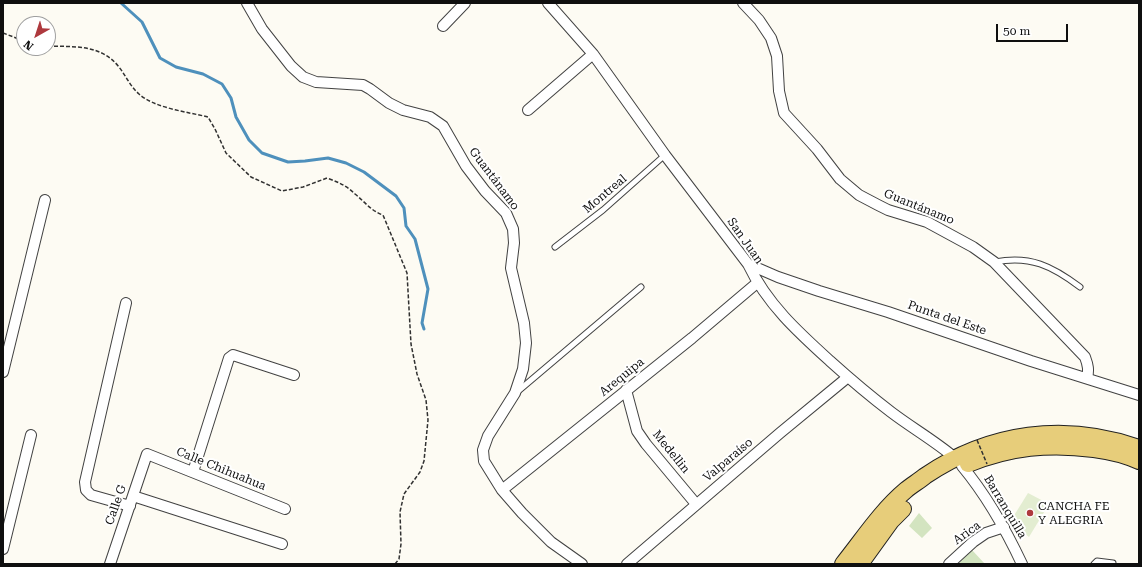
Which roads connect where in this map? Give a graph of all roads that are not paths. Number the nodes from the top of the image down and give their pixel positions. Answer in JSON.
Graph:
{"nodes":[{"id":1,"x":247,"y":3,"type":"edge"},
{"id":2,"x":464,"y":3,"type":"edge"},
{"id":3,"x":548,"y":3,"type":"edge"},
{"id":4,"x":743,"y":3,"type":"edge"},
{"id":5,"x":443,"y":26,"type":"dead end"},
{"id":6,"x":593,"y":54,"type":"junction"},
{"id":7,"x":528,"y":110,"type":"dead end"},
{"id":8,"x":665,"y":155,"type":"junction"},
{"id":9,"x":45,"y":200,"type":"dead end"},
{"id":10,"x":555,"y":247,"type":"dead end"},
{"id":11,"x":995,"y":262,"type":"junction"},
{"id":12,"x":748,"y":264,"type":"junction"},
{"id":13,"x":757,"y":283,"type":"junction"},
{"id":14,"x":641,"y":287,"type":"dead end"},
{"id":15,"x":1080,"y":287,"type":"dead end"},
{"id":16,"x":126,"y":303,"type":"dead end"},
{"id":17,"x":3,"y":372,"type":"edge"},
{"id":18,"x":294,"y":375,"type":"dead end"},
{"id":19,"x":848,"y":377,"type":"junction"},
{"id":20,"x":1087,"y":378,"type":"junction"},
{"id":21,"x":626,"y":390,"type":"junction"},
{"id":22,"x":515,"y":394,"type":"junction"},
{"id":23,"x":1139,"y":395,"type":"edge"},
{"id":24,"x":31,"y":435,"type":"dead end"},
{"id":25,"x":1139,"y":448,"type":"edge"},
{"id":26,"x":147,"y":454,"type":"joint"},
{"id":27,"x":1139,"y":461,"type":"edge"},
{"id":28,"x":959,"y":462,"type":"junction"},
{"id":29,"x":193,"y":472,"type":"junction"},
{"id":30,"x":502,"y":490,"type":"junction"},
{"id":31,"x":133,"y":496,"type":"junction"},
{"id":32,"x":696,"y":504,"type":"junction"},
{"id":33,"x":130,"y":506,"type":"junction"},
{"id":34,"x":285,"y":509,"type":"dead end"},
{"id":35,"x":1004,"y":527,"type":"junction"},
{"id":36,"x":282,"y":544,"type":"dead end"},
{"id":37,"x":3,"y":549,"type":"edge"},
{"id":38,"x":1113,"y":563,"type":"edge"},
{"id":39,"x":110,"y":564,"type":"edge"},
{"id":40,"x":582,"y":564,"type":"edge"},
{"id":41,"x":627,"y":564,"type":"edge"},
{"id":42,"x":843,"y":564,"type":"edge"},
{"id":43,"x":860,"y":564,"type":"edge"},
{"id":44,"x":949,"y":564,"type":"edge"},
{"id":45,"x":1022,"y":564,"type":"edge"},
{"id":46,"x":1094,"y":564,"type":"edge"}],
"edges":[{"from":1,"to":22,"type":"street","name":"Guantánamo"},
{"from":2,"to":5,"type":"street"},
{"from":3,"to":6,"type":"street","name":"San Juan"},
{"from":4,"to":11,"type":"street","name":"Guantánamo"},
{"from":6,"to":7,"type":"street"},
{"from":6,"to":8,"type":"street","name":"San Juan"},
{"from":8,"to":10,"type":"lane","name":"Montreal"},
{"from":8,"to":12,"type":"street","name":"San Juan"},
{"from":9,"to":17,"type":"street"},
{"from":11,"to":15,"type":"lane"},
{"from":11,"to":20,"type":"street","name":"Guantánamo"},
{"from":12,"to":13,"type":"street","name":"San Juan"},
{"from":12,"to":20,"type":"street","name":"Punta del Este"},
{"from":13,"to":19,"type":"street","name":"San Juan"},
{"from":13,"to":21,"type":"street","name":"Arequipa"},
{"from":14,"to":22,"type":"lane"},
{"from":16,"to":33,"type":"street"},
{"from":18,"to":29,"type":"street"},
{"from":19,"to":28,"type":"street","name":"San Juan"},
{"from":19,"to":32,"type":"street","name":"Valparaíso"},
{"from":20,"to":23,"type":"street","name":"Punta del Este"},
{"from":21,"to":30,"type":"street","name":"Arequipa"},
{"from":21,"to":32,"type":"street","name":"Medellin"},
{"from":22,"to":30,"type":"street","name":"Guantánamo"},
{"from":24,"to":37,"type":"street"},
{"from":25,"to":28,"type":"main road"},
{"from":26,"to":29,"type":"street","name":"Calle Chihuahua"},
{"from":26,"to":31,"type":"street","name":"Calle G"},
{"from":27,"to":28,"type":"main road"},
{"from":28,"to":35,"type":"street","name":"Barranquilla"},
{"from":28,"to":42,"type":"main road"},
{"from":28,"to":43,"type":"main road"},
{"from":29,"to":34,"type":"street","name":"Calle Chihuahua"},
{"from":30,"to":40,"type":"street","name":"Guantánamo"},
{"from":31,"to":33,"type":"street","name":"Calle G"},
{"from":31,"to":36,"type":"street"},
{"from":32,"to":41,"type":"street","name":"Valparaíso"},
{"from":33,"to":39,"type":"street","name":"Calle G"},
{"from":35,"to":44,"type":"street","name":"Arica"},
{"from":35,"to":45,"type":"street","name":"Barranquilla"},
{"from":38,"to":46,"type":"lane"}]}
